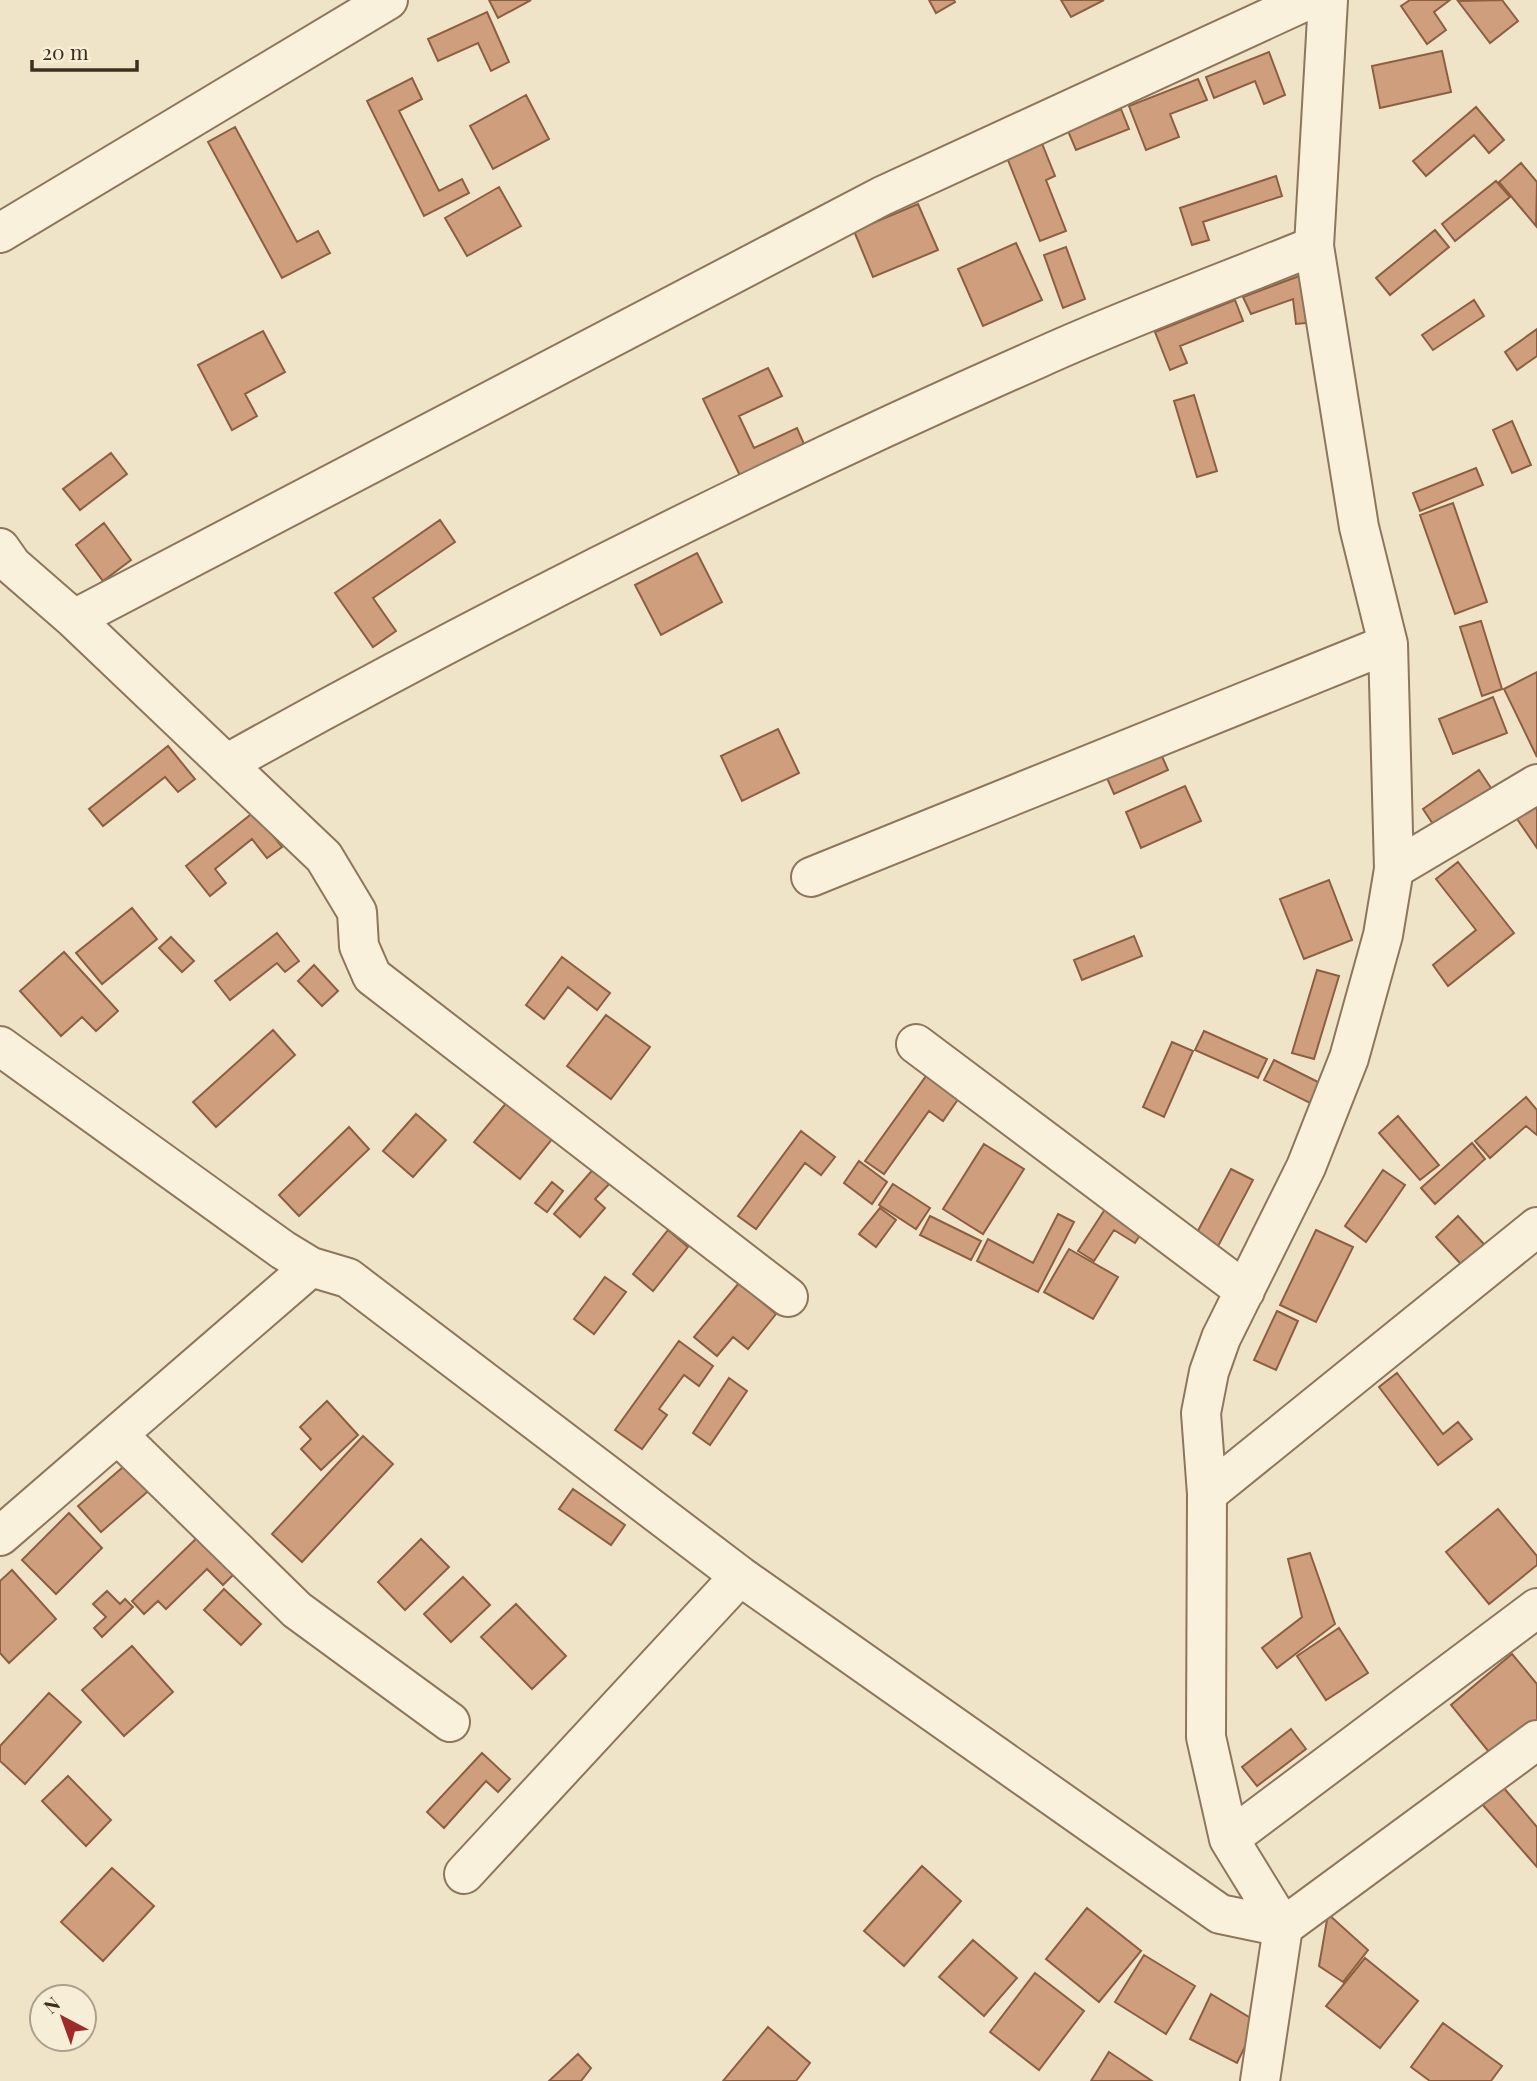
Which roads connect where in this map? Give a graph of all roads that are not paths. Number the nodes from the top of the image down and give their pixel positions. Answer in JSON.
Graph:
{"nodes":[{"id":1,"x":388,"y":0,"type":"edge"},
{"id":2,"x":1308,"y":0,"type":"edge"},
{"id":3,"x":1328,"y":0,"type":"edge"},
{"id":4,"x":0,"y":233,"type":"edge"},
{"id":5,"x":1314,"y":246,"type":"junction"},
{"id":6,"x":4,"y":562,"type":"edge"},
{"id":7,"x":74,"y":619,"type":"junction"},
{"id":8,"x":1388,"y":644,"type":"junction"},
{"id":9,"x":226,"y":764,"type":"junction"},
{"id":10,"x":1537,"y":783,"type":"edge"},
{"id":11,"x":1394,"y":870,"type":"junction"},
{"id":12,"x":811,"y":877,"type":"dead end"},
{"id":13,"x":916,"y":1044,"type":"dead end"},
{"id":14,"x":0,"y":1046,"type":"edge"},
{"id":15,"x":1537,"y":1227,"type":"edge"},
{"id":16,"x":311,"y":1267,"type":"junction"},
{"id":17,"x":1245,"y":1292,"type":"junction"},
{"id":18,"x":789,"y":1297,"type":"dead end"},
{"id":19,"x":119,"y":1436,"type":"junction"},
{"id":20,"x":1207,"y":1494,"type":"junction"},
{"id":21,"x":0,"y":1536,"type":"edge"},
{"id":22,"x":740,"y":1576,"type":"junction"},
{"id":23,"x":1537,"y":1608,"type":"edge"},
{"id":24,"x":450,"y":1722,"type":"dead end"},
{"id":25,"x":1537,"y":1741,"type":"edge"},
{"id":26,"x":1229,"y":1839,"type":"junction"},
{"id":27,"x":464,"y":1874,"type":"dead end"},
{"id":28,"x":1283,"y":1927,"type":"junction"},
{"id":29,"x":1260,"y":2081,"type":"edge"}],
"edges":[{"from":1,"to":4,"type":"street"},
{"from":2,"to":7,"type":"street"},
{"from":3,"to":5,"type":"street"},
{"from":5,"to":8,"type":"street"},
{"from":5,"to":9,"type":"street"},
{"from":6,"to":7,"type":"street"},
{"from":7,"to":9,"type":"street"},
{"from":8,"to":11,"type":"street"},
{"from":8,"to":12,"type":"street"},
{"from":9,"to":18,"type":"street"},
{"from":10,"to":11,"type":"street"},
{"from":11,"to":17,"type":"street"},
{"from":13,"to":17,"type":"street"},
{"from":14,"to":16,"type":"street"},
{"from":15,"to":20,"type":"street"},
{"from":16,"to":19,"type":"street"},
{"from":16,"to":22,"type":"street"},
{"from":17,"to":20,"type":"street"},
{"from":19,"to":21,"type":"street"},
{"from":19,"to":24,"type":"street"},
{"from":20,"to":26,"type":"street"},
{"from":22,"to":27,"type":"street"},
{"from":22,"to":28,"type":"street"},
{"from":23,"to":26,"type":"street"},
{"from":25,"to":28,"type":"street"},
{"from":26,"to":28,"type":"street"},
{"from":28,"to":29,"type":"street"}]}
